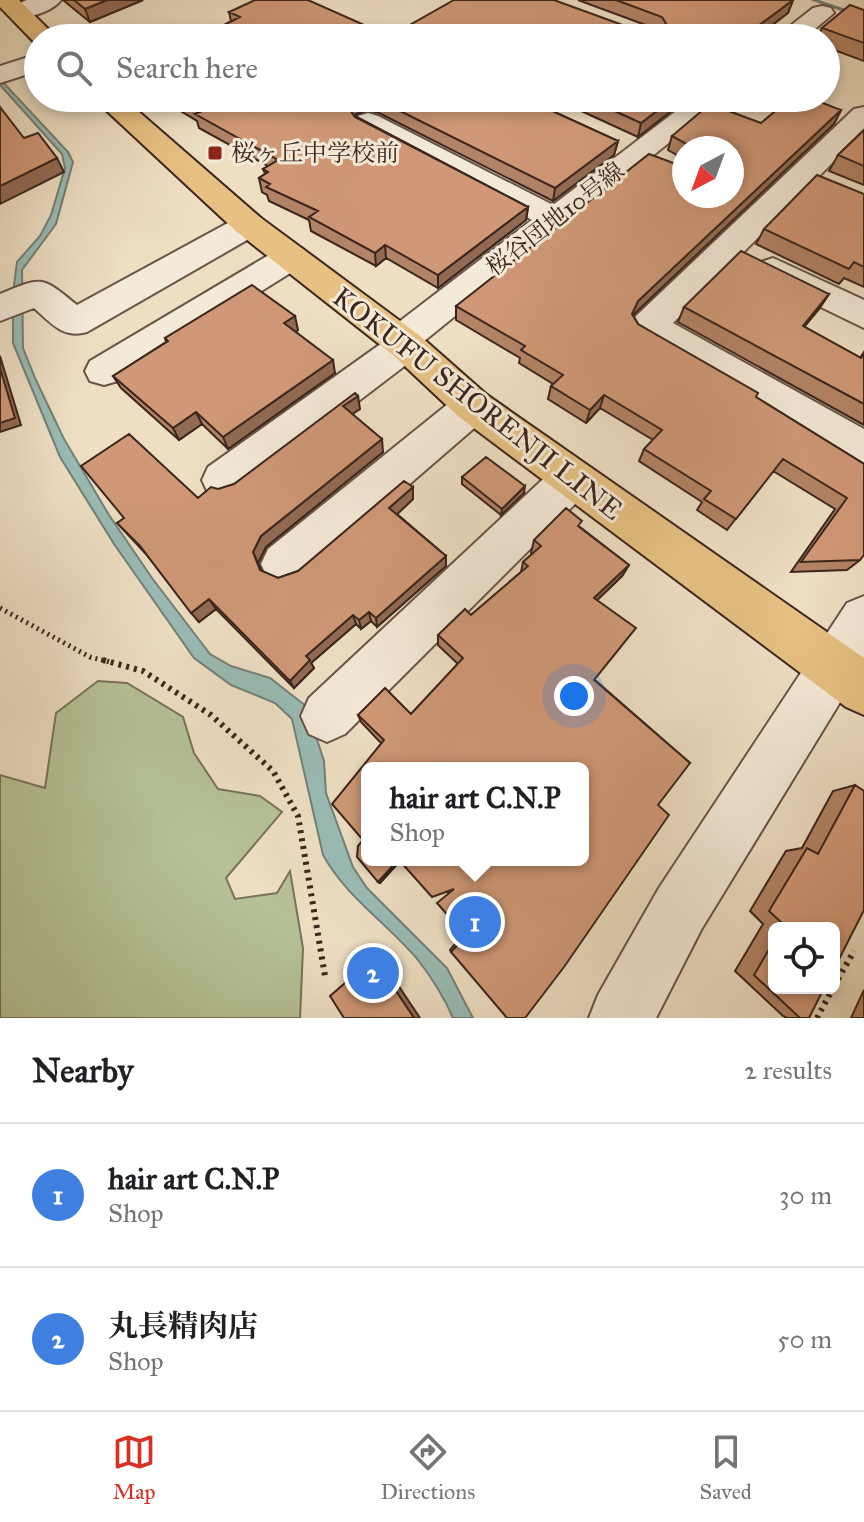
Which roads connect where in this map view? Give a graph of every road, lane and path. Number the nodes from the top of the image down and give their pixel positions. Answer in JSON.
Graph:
{"nodes":[{"id":1,"x":49,"y":0,"type":"edge"},
{"id":2,"x":797,"y":4,"type":"dead end"},
{"id":3,"x":13,"y":6,"type":"edge"},
{"id":4,"x":30,"y":24,"type":"edge"},
{"id":5,"x":807,"y":24,"type":"edge"},
{"id":6,"x":24,"y":67,"type":"edge"},
{"id":7,"x":0,"y":75,"type":"edge"},
{"id":8,"x":123,"y":112,"type":"edge"},
{"id":9,"x":692,"y":112,"type":"edge"},
{"id":10,"x":864,"y":115,"type":"edge"},
{"id":11,"x":368,"y":122,"type":"edge"},
{"id":12,"x":744,"y":200,"type":"edge"},
{"id":13,"x":766,"y":210,"type":"junction"},
{"id":14,"x":555,"y":219,"type":"junction"},
{"id":15,"x":249,"y":225,"type":"junction"},
{"id":16,"x":728,"y":247,"type":"junction"},
{"id":17,"x":291,"y":257,"type":"junction"},
{"id":18,"x":11,"y":303,"type":"edge"},
{"id":19,"x":864,"y":315,"type":"edge"},
{"id":20,"x":403,"y":343,"type":"junction"},
{"id":21,"x":104,"y":371,"type":"dead end"},
{"id":22,"x":473,"y":406,"type":"junction"},
{"id":23,"x":864,"y":449,"type":"edge"},
{"id":24,"x":223,"y":480,"type":"dead end"},
{"id":25,"x":571,"y":480,"type":"junction"},
{"id":26,"x":284,"y":564,"type":"dead end"},
{"id":27,"x":0,"y":608,"type":"edge"},
{"id":28,"x":864,"y":619,"type":"edge"},
{"id":29,"x":849,"y":679,"type":"edge"},
{"id":30,"x":327,"y":716,"type":"dead end"},
{"id":31,"x":854,"y":951,"type":"edge"},
{"id":32,"x":325,"y":976,"type":"dead end"},
{"id":33,"x":840,"y":976,"type":"edge"},
{"id":34,"x":830,"y":994,"type":"edge"},
{"id":35,"x":621,"y":1018,"type":"edge"},
{"id":36,"x":817,"y":1018,"type":"edge"}],
"edges":[{"from":1,"to":3,"type":"street"},
{"from":2,"to":5,"type":"street"},
{"from":3,"to":4,"type":"main road"},
{"from":6,"to":7,"type":"street"},
{"from":8,"to":15,"type":"main road","name":"KOKUFU SHORENJI LINE"},
{"from":9,"to":14,"type":"street","name":"桜谷団地10号線"},
{"from":10,"to":13,"type":"street"},
{"from":11,"to":14,"type":"street"},
{"from":12,"to":13,"type":"street"},
{"from":13,"to":16,"type":"street"},
{"from":14,"to":20,"type":"street","name":"桜谷団地10号線"},
{"from":15,"to":17,"type":"main road","name":"KOKUFU SHORENJI LINE"},
{"from":15,"to":18,"type":"street"},
{"from":16,"to":19,"type":"street"},
{"from":16,"to":23,"type":"street"},
{"from":17,"to":20,"type":"main road","name":"KOKUFU SHORENJI LINE"},
{"from":17,"to":21,"type":"street"},
{"from":20,"to":22,"type":"main road","name":"KOKUFU SHORENJI LINE"},
{"from":20,"to":24,"type":"street","name":"桜谷団地10号線"},
{"from":22,"to":25,"type":"main road","name":"KOKUFU SHORENJI LINE"},
{"from":22,"to":26,"type":"street"},
{"from":25,"to":29,"type":"main road","name":"KOKUFU SHORENJI LINE"},
{"from":25,"to":30,"type":"street"},
{"from":27,"to":32,"type":"path"},
{"from":28,"to":29,"type":"street"},
{"from":29,"to":35,"type":"street"},
{"from":31,"to":33,"type":"path"},
{"from":34,"to":36,"type":"path"}]}
